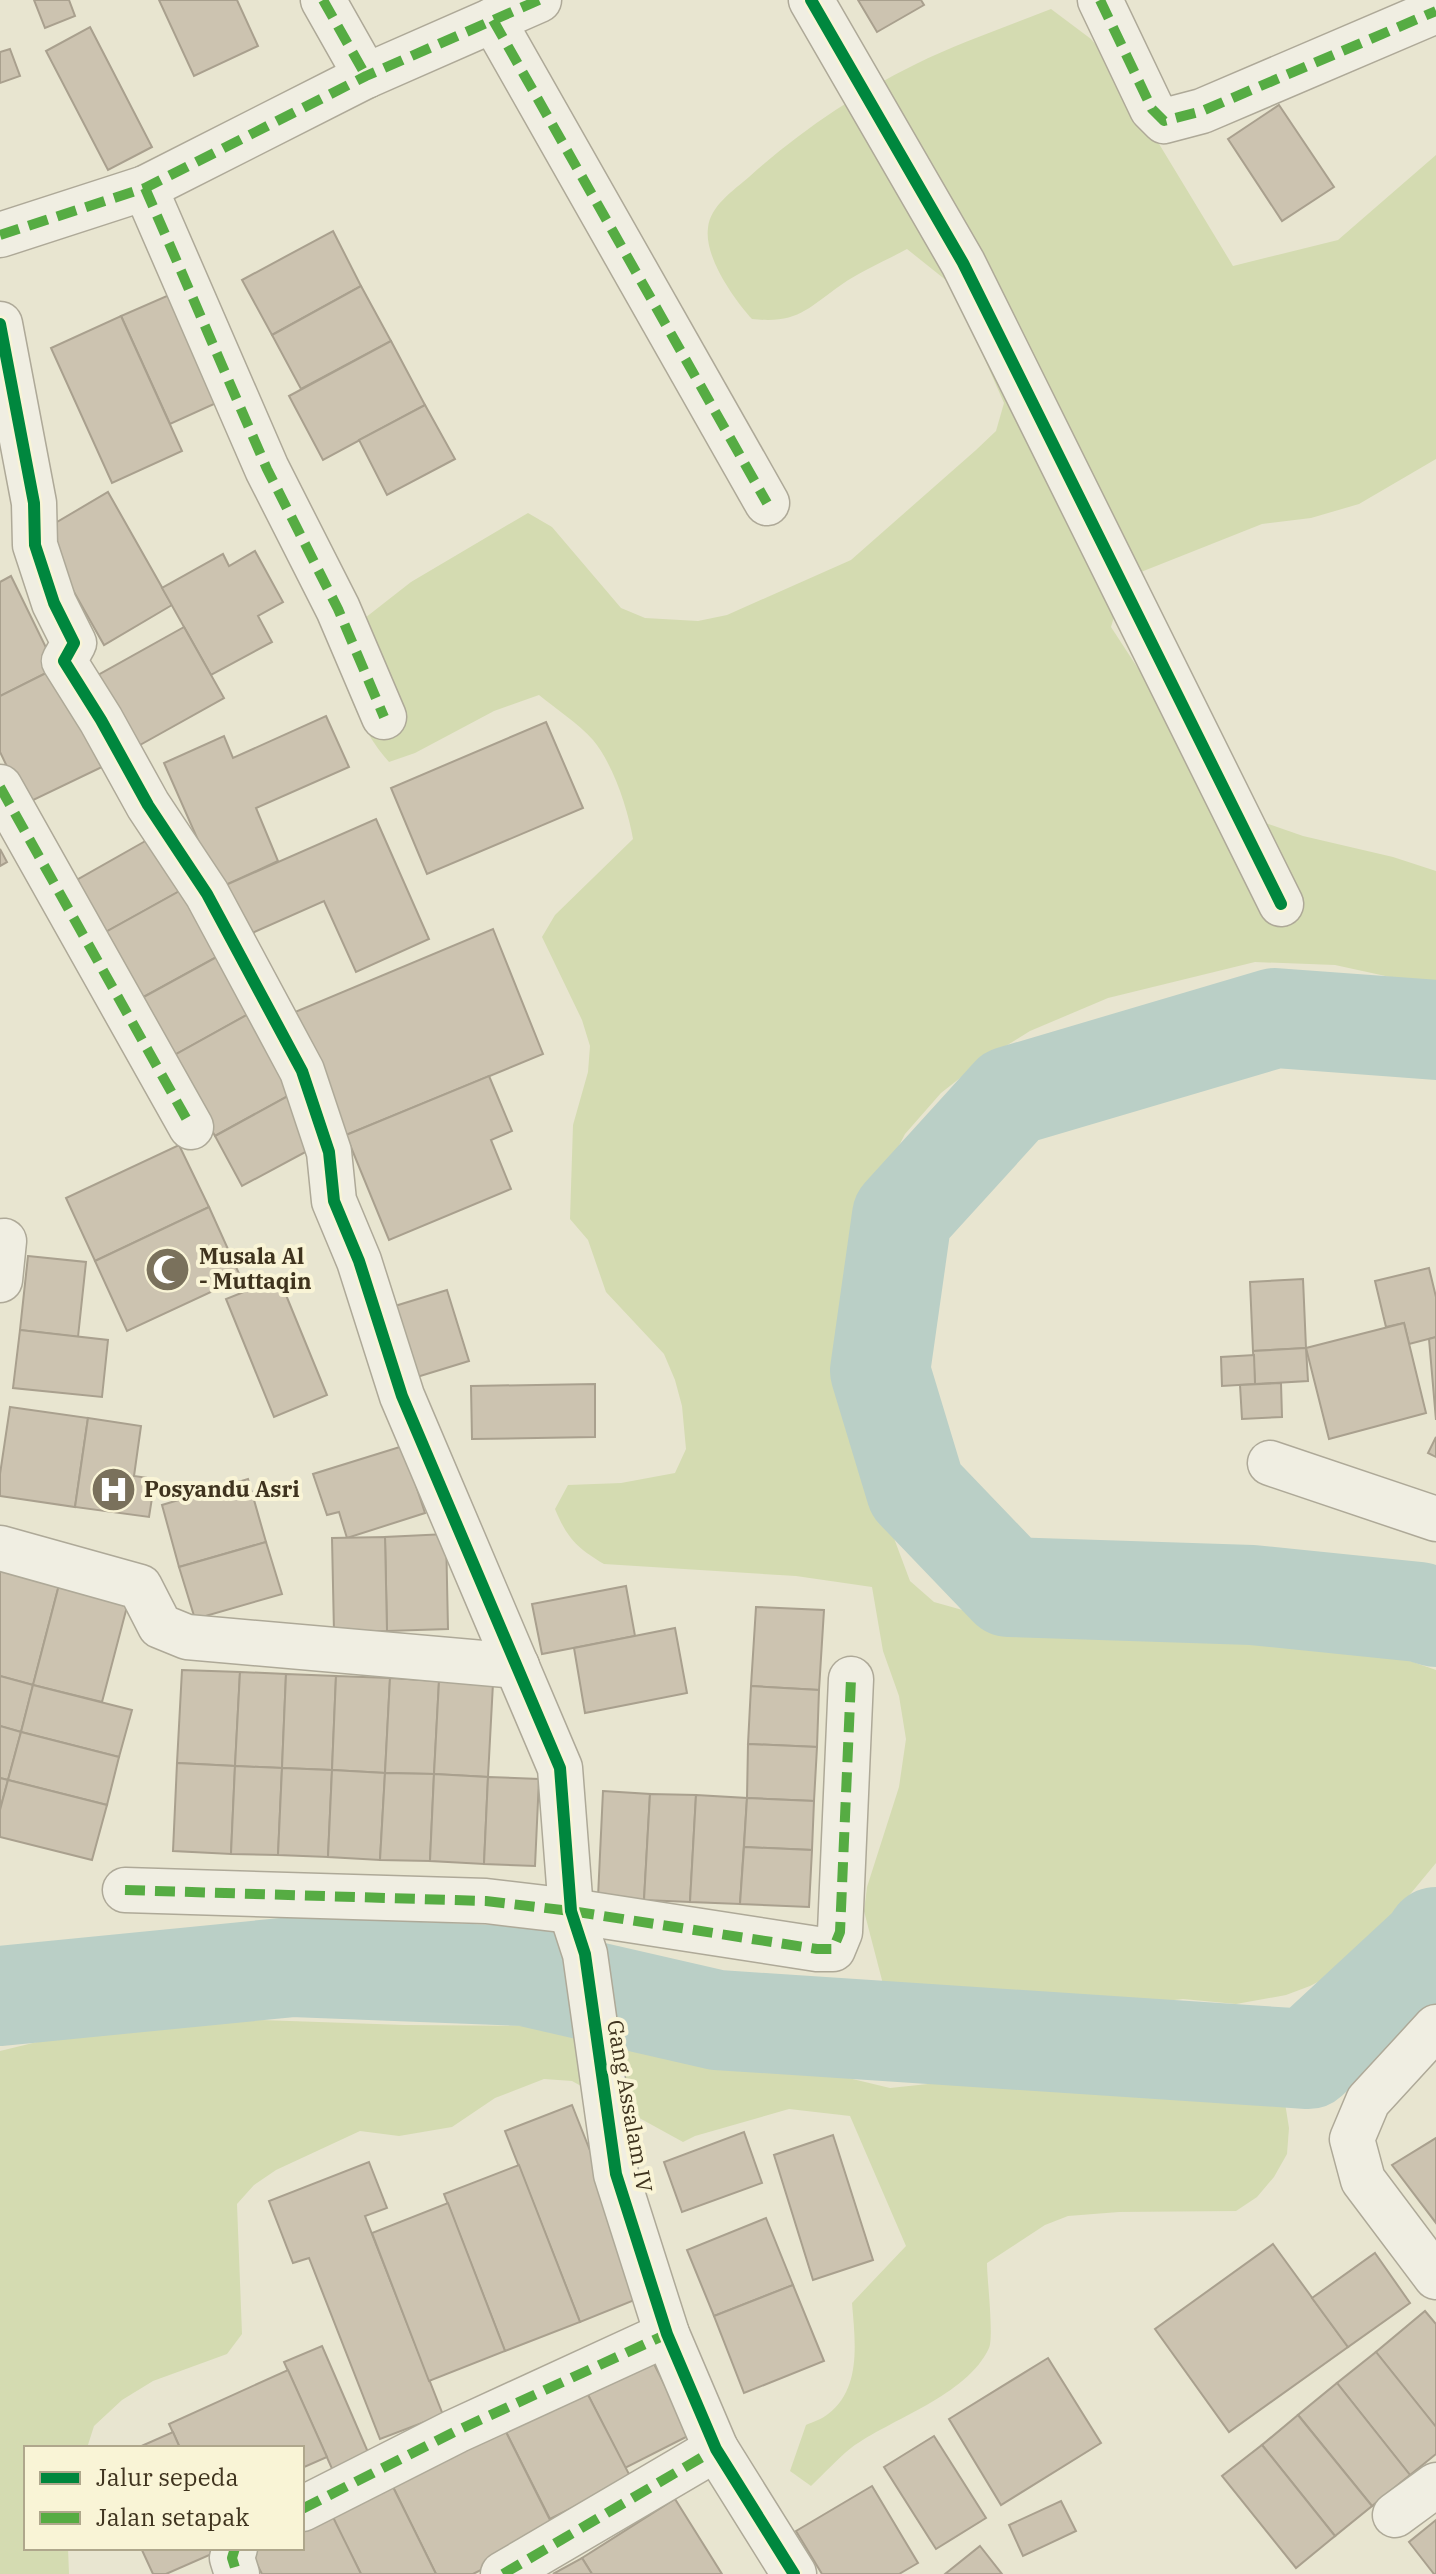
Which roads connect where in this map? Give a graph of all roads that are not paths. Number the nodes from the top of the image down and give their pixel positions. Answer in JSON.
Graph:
{"nodes":[{"id":1,"x":323,"y":0,"type":"edge"},
{"id":2,"x":539,"y":0,"type":"edge"},
{"id":3,"x":811,"y":0,"type":"edge"},
{"id":4,"x":1100,"y":0,"type":"edge"},
{"id":5,"x":1436,"y":11,"type":"edge"},
{"id":6,"x":493,"y":20,"type":"junction"},
{"id":7,"x":366,"y":76,"type":"junction"},
{"id":8,"x":145,"y":188,"type":"junction"},
{"id":9,"x":0,"y":235,"type":"edge"},
{"id":10,"x":0,"y":324,"type":"edge"},
{"id":11,"x":767,"y":503,"type":"dead end"},
{"id":12,"x":384,"y":717,"type":"dead end"},
{"id":13,"x":0,"y":787,"type":"edge"},
{"id":14,"x":1281,"y":904,"type":"dead end"},
{"id":15,"x":191,"y":1127,"type":"dead end"},
{"id":16,"x":1270,"y":1463,"type":"dead end"},
{"id":17,"x":1436,"y":1519,"type":"edge"},
{"id":18,"x":0,"y":1548,"type":"edge"},
{"id":19,"x":517,"y":1666,"type":"junction"},
{"id":20,"x":851,"y":1679,"type":"dead end"},
{"id":21,"x":125,"y":1890,"type":"dead end"},
{"id":22,"x":571,"y":1911,"type":"junction"},
{"id":23,"x":1436,"y":2027,"type":"edge"},
{"id":24,"x":1436,"y":2064,"type":"edge"},
{"id":25,"x":1394,"y":2071,"type":"junction"},
{"id":26,"x":1436,"y":2277,"type":"edge"},
{"id":27,"x":667,"y":2334,"type":"junction"},
{"id":28,"x":716,"y":2449,"type":"junction"},
{"id":29,"x":1436,"y":2485,"type":"edge"},
{"id":30,"x":304,"y":2508,"type":"edge"},
{"id":31,"x":1395,"y":2515,"type":"dead end"},
{"id":32,"x":234,"y":2550,"type":"edge"},
{"id":33,"x":237,"y":2574,"type":"edge"},
{"id":34,"x":503,"y":2574,"type":"edge"},
{"id":35,"x":794,"y":2574,"type":"edge"}],
"edges":[{"from":1,"to":7,"type":"street"},
{"from":2,"to":6,"type":"street"},
{"from":3,"to":14,"type":"street"},
{"from":4,"to":5,"type":"street"},
{"from":6,"to":7,"type":"street"},
{"from":6,"to":11,"type":"street"},
{"from":7,"to":8,"type":"street"},
{"from":8,"to":9,"type":"street"},
{"from":8,"to":12,"type":"street"},
{"from":10,"to":19,"type":"street","name":"Gang Assalam IV"},
{"from":13,"to":15,"type":"street"},
{"from":16,"to":17,"type":"street"},
{"from":18,"to":19,"type":"street"},
{"from":19,"to":22,"type":"street","name":"Gang Assalam IV"},
{"from":20,"to":22,"type":"street"},
{"from":21,"to":22,"type":"street"},
{"from":22,"to":27,"type":"street","name":"Gang Assalam IV"},
{"from":23,"to":25,"type":"street"},
{"from":24,"to":25,"type":"street"},
{"from":25,"to":26,"type":"street"},
{"from":27,"to":28,"type":"street","name":"Gang Assalam IV"},
{"from":27,"to":30,"type":"street"},
{"from":28,"to":34,"type":"street"},
{"from":28,"to":35,"type":"street","name":"Gang Assalam IV"},
{"from":29,"to":31,"type":"street"},
{"from":32,"to":33,"type":"street"}]}
